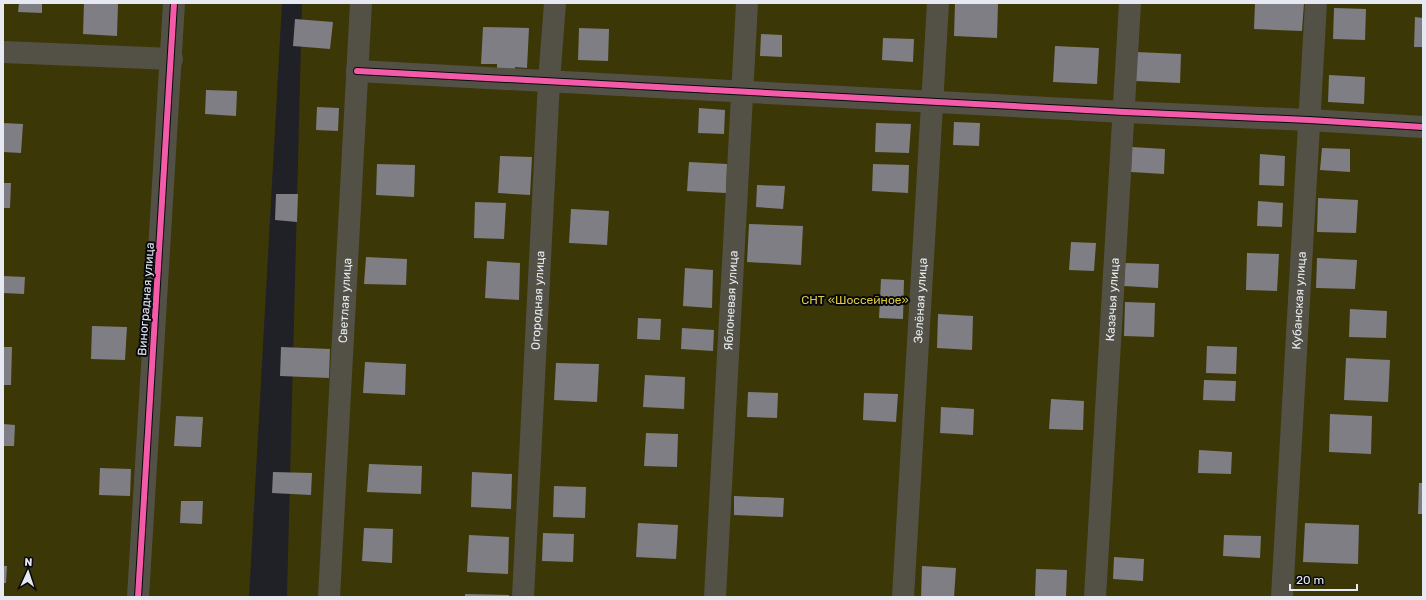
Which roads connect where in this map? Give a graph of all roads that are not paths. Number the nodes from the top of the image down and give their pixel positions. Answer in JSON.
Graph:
{"nodes":[{"id":1,"x":174,"y":3,"type":"edge"},
{"id":2,"x":361,"y":3,"type":"edge"},
{"id":3,"x":555,"y":3,"type":"edge"},
{"id":4,"x":747,"y":3,"type":"edge"},
{"id":5,"x":938,"y":3,"type":"edge"},
{"id":6,"x":1130,"y":3,"type":"edge"},
{"id":7,"x":1316,"y":3,"type":"edge"},
{"id":8,"x":3,"y":52,"type":"edge"},
{"id":9,"x":172,"y":59,"type":"junction"},
{"id":10,"x":357,"y":71,"type":"junction"},
{"id":11,"x":549,"y":82,"type":"junction"},
{"id":12,"x":743,"y":91,"type":"junction"},
{"id":13,"x":932,"y":101,"type":"junction"},
{"id":14,"x":1124,"y":112,"type":"junction"},
{"id":15,"x":1309,"y":120,"type":"junction"},
{"id":16,"x":1423,"y":127,"type":"edge"},
{"id":17,"x":138,"y":597,"type":"edge"},
{"id":18,"x":329,"y":597,"type":"edge"},
{"id":19,"x":523,"y":597,"type":"edge"},
{"id":20,"x":715,"y":597,"type":"edge"},
{"id":21,"x":903,"y":597,"type":"edge"},
{"id":22,"x":1095,"y":597,"type":"edge"},
{"id":23,"x":1282,"y":597,"type":"edge"}],
"edges":[{"from":1,"to":9,"type":"street","name":"Виноградная улица"},
{"from":2,"to":10,"type":"street","name":"Светлая улица"},
{"from":3,"to":11,"type":"street","name":"Огородная улица"},
{"from":4,"to":12,"type":"street","name":"Яблоневая улица"},
{"from":5,"to":13,"type":"street","name":"Зелёная улица"},
{"from":6,"to":14,"type":"street","name":"Казачья улица"},
{"from":7,"to":15,"type":"street","name":"Кубанская улица"},
{"from":8,"to":9,"type":"street"},
{"from":9,"to":17,"type":"street","name":"Виноградная улица"},
{"from":10,"to":11,"type":"street"},
{"from":10,"to":18,"type":"street","name":"Светлая улица"},
{"from":11,"to":12,"type":"street"},
{"from":11,"to":19,"type":"street","name":"Огородная улица"},
{"from":12,"to":13,"type":"street"},
{"from":12,"to":20,"type":"street","name":"Яблоневая улица"},
{"from":13,"to":14,"type":"street"},
{"from":13,"to":21,"type":"street","name":"Зелёная улица"},
{"from":14,"to":15,"type":"street"},
{"from":14,"to":22,"type":"street","name":"Казачья улица"},
{"from":15,"to":16,"type":"street"},
{"from":15,"to":23,"type":"street","name":"Кубанская улица"}]}
